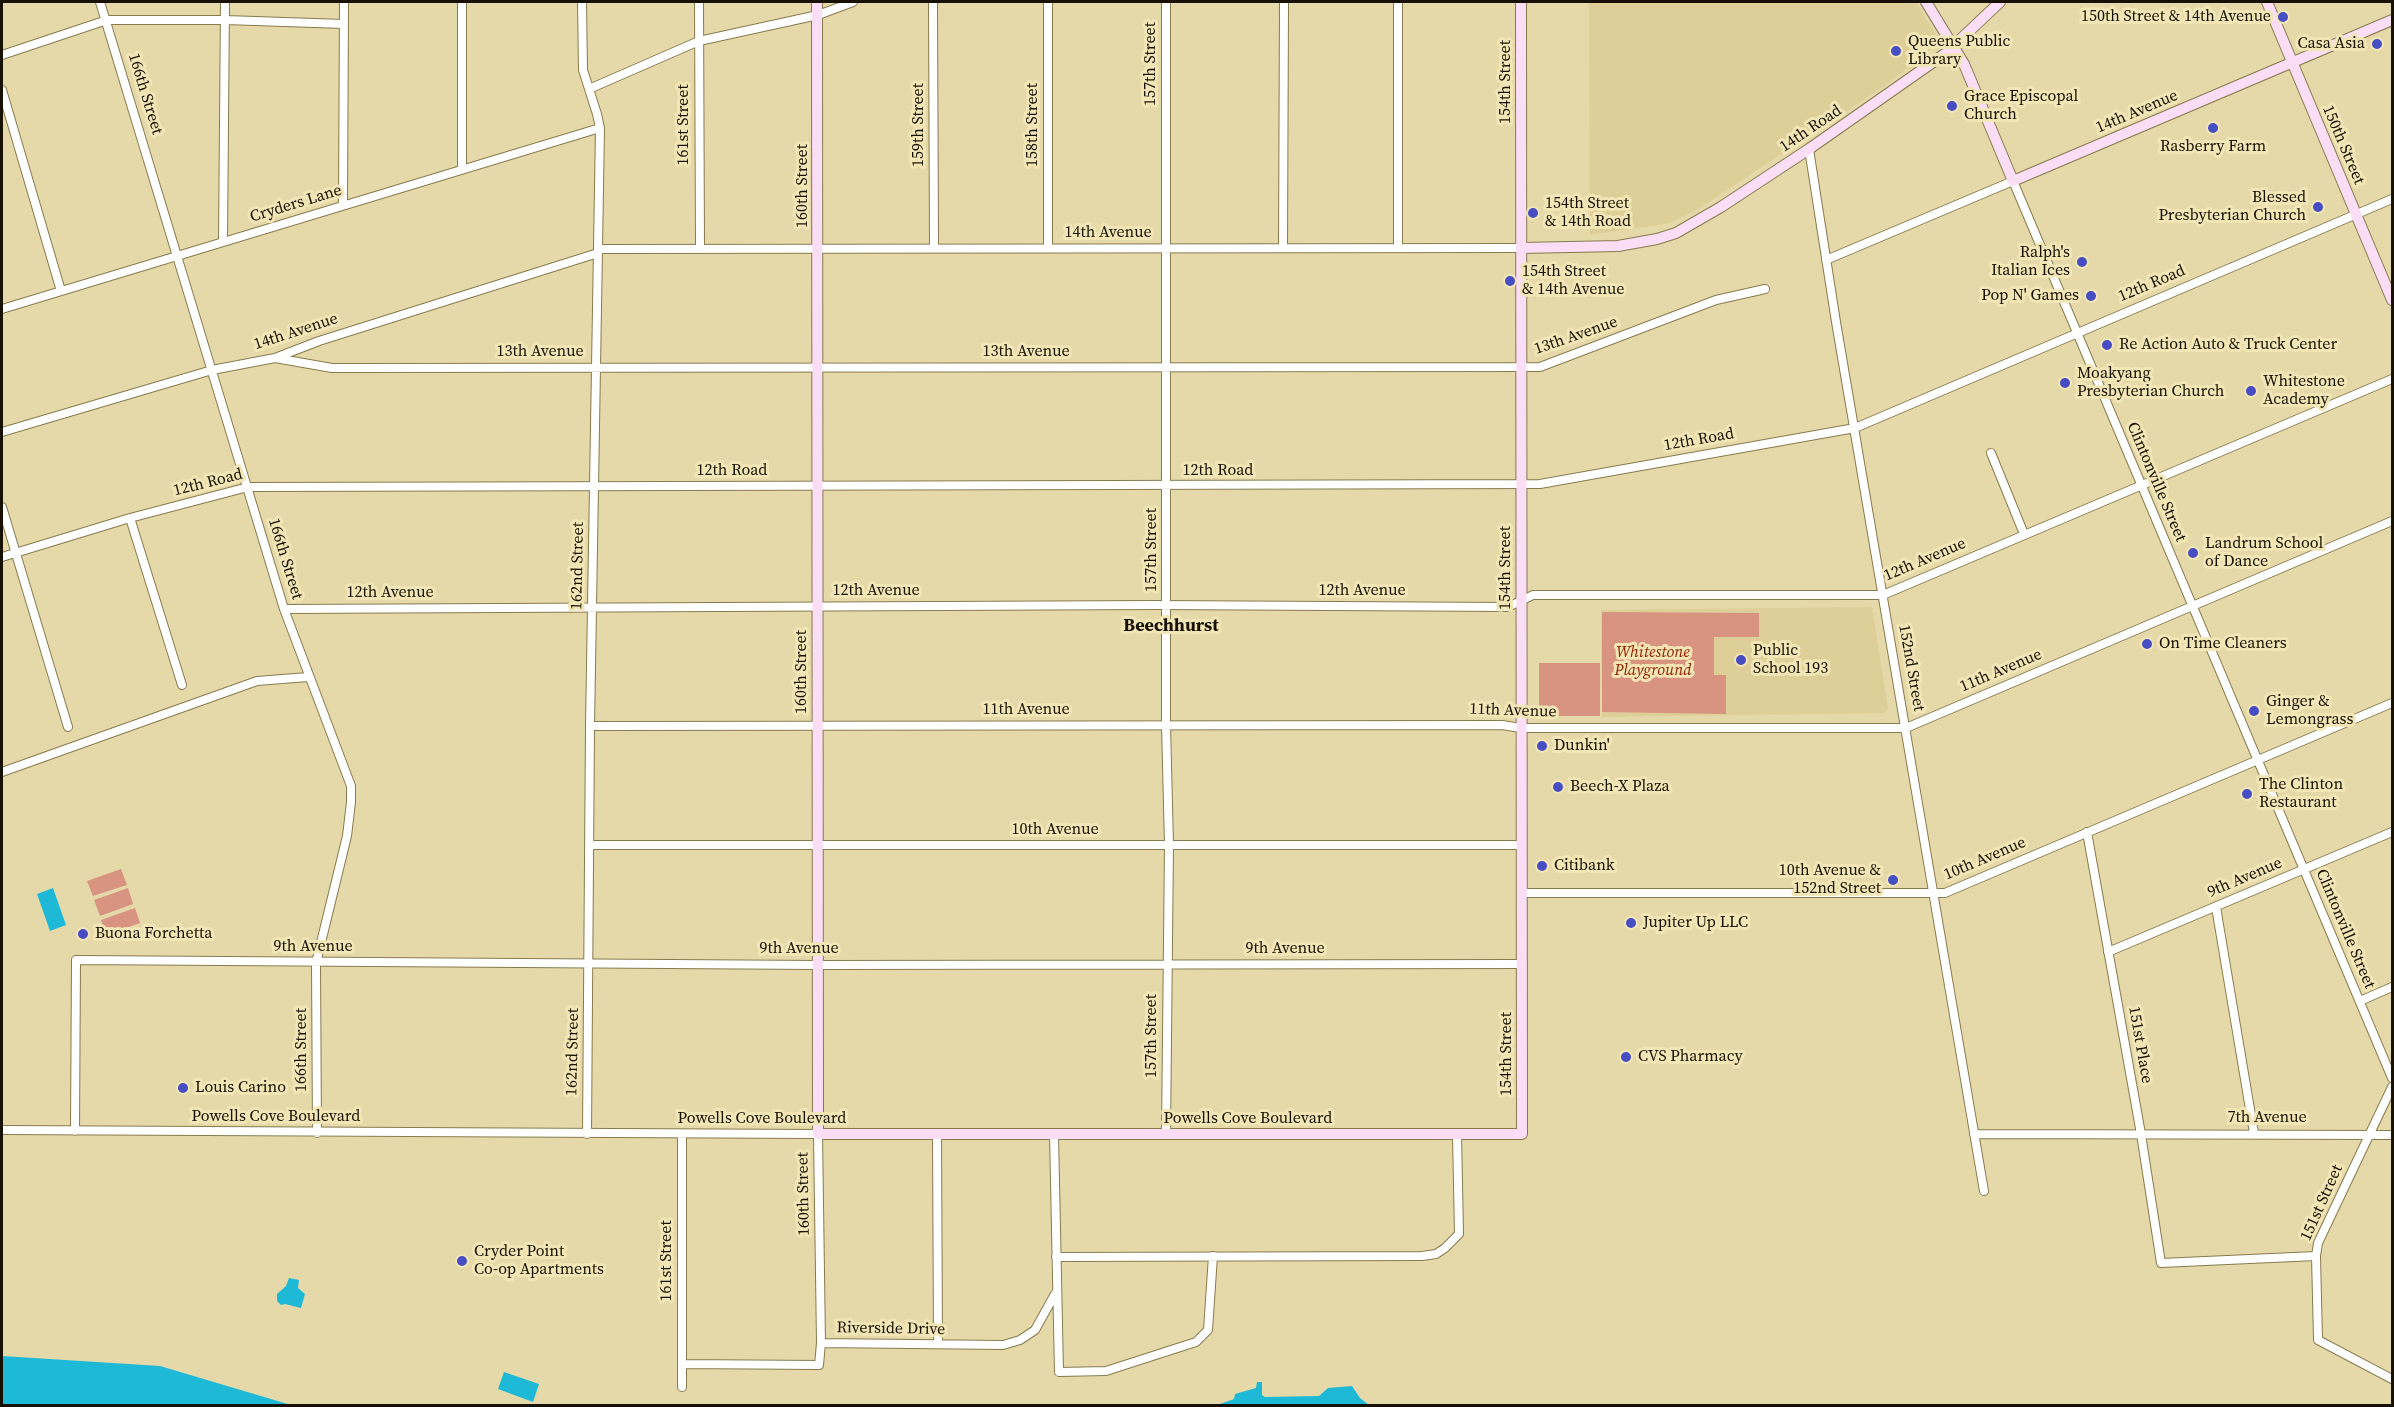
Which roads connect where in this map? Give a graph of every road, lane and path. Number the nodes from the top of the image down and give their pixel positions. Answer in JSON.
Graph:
{"nodes":[{"id":1,"x":100,"y":2,"type":"edge"},
{"id":2,"x":225,"y":2,"type":"edge"},
{"id":3,"x":344,"y":2,"type":"edge"},
{"id":4,"x":462,"y":2,"type":"edge"},
{"id":5,"x":582,"y":2,"type":"edge"},
{"id":6,"x":699,"y":2,"type":"edge"},
{"id":7,"x":818,"y":2,"type":"edge"},
{"id":8,"x":853,"y":2,"type":"edge"},
{"id":9,"x":933,"y":2,"type":"edge"},
{"id":10,"x":1048,"y":2,"type":"edge"},
{"id":11,"x":1167,"y":2,"type":"edge"},
{"id":12,"x":1284,"y":2,"type":"edge"},
{"id":13,"x":1398,"y":2,"type":"edge"},
{"id":14,"x":1521,"y":2,"type":"edge"},
{"id":15,"x":1926,"y":2,"type":"edge"},
{"id":16,"x":2000,"y":2,"type":"edge"},
{"id":17,"x":2267,"y":2,"type":"edge"},
{"id":18,"x":818,"y":15,"type":"junction"},
{"id":19,"x":107,"y":20,"type":"junction"},
{"id":20,"x":225,"y":20,"type":"junction"},
{"id":21,"x":2392,"y":20,"type":"edge"},
{"id":22,"x":344,"y":24,"type":"junction"},
{"id":23,"x":699,"y":40,"type":"junction"},
{"id":24,"x":1953,"y":45,"type":"junction"},
{"id":25,"x":2,"y":55,"type":"edge"},
{"id":26,"x":2292,"y":62,"type":"junction"},
{"id":27,"x":589,"y":89,"type":"junction"},
{"id":28,"x":2,"y":90,"type":"edge"},
{"id":29,"x":600,"y":128,"type":"junction"},
{"id":30,"x":1809,"y":149,"type":"junction"},
{"id":31,"x":462,"y":169,"type":"junction"},
{"id":32,"x":2013,"y":181,"type":"junction"},
{"id":33,"x":2392,"y":199,"type":"edge"},
{"id":34,"x":343,"y":205,"type":"junction"},
{"id":35,"x":2356,"y":214,"type":"junction"},
{"id":36,"x":223,"y":242,"type":"junction"},
{"id":37,"x":1618,"y":246,"type":"joint"},
{"id":38,"x":818,"y":248,"type":"junction"},
{"id":39,"x":934,"y":248,"type":"junction"},
{"id":40,"x":1048,"y":248,"type":"junction"},
{"id":41,"x":1166,"y":248,"type":"junction"},
{"id":42,"x":1283,"y":248,"type":"junction"},
{"id":43,"x":1398,"y":248,"type":"junction"},
{"id":44,"x":1521,"y":248,"type":"junction"},
{"id":45,"x":700,"y":249,"type":"junction"},
{"id":46,"x":598,"y":251,"type":"junction"},
{"id":47,"x":178,"y":256,"type":"junction"},
{"id":48,"x":1826,"y":260,"type":"junction"},
{"id":49,"x":1765,"y":289,"type":"dead end"},
{"id":50,"x":61,"y":291,"type":"junction"},
{"id":51,"x":2392,"y":300,"type":"edge"},
{"id":52,"x":2,"y":309,"type":"edge"},
{"id":53,"x":2077,"y":332,"type":"junction"},
{"id":54,"x":275,"y":358,"type":"junction"},
{"id":55,"x":596,"y":366,"type":"junction"},
{"id":56,"x":817,"y":367,"type":"junction"},
{"id":57,"x":1521,"y":367,"type":"junction"},
{"id":58,"x":1167,"y":368,"type":"junction"},
{"id":59,"x":212,"y":370,"type":"junction"},
{"id":60,"x":2392,"y":379,"type":"edge"},
{"id":61,"x":1855,"y":428,"type":"junction"},
{"id":62,"x":2,"y":432,"type":"edge"},
{"id":63,"x":1991,"y":453,"type":"dead end"},
{"id":64,"x":2141,"y":484,"type":"junction"},
{"id":65,"x":1521,"y":485,"type":"junction"},
{"id":66,"x":594,"y":486,"type":"junction"},
{"id":67,"x":817,"y":486,"type":"junction"},
{"id":68,"x":1167,"y":486,"type":"junction"},
{"id":69,"x":248,"y":487,"type":"junction"},
{"id":70,"x":2,"y":507,"type":"edge"},
{"id":71,"x":130,"y":519,"type":"junction"},
{"id":72,"x":2392,"y":521,"type":"edge"},
{"id":73,"x":2024,"y":534,"type":"junction"},
{"id":74,"x":15,"y":553,"type":"junction"},
{"id":75,"x":2,"y":557,"type":"edge"},
{"id":76,"x":1883,"y":595,"type":"junction"},
{"id":77,"x":1521,"y":601,"type":"junction"},
{"id":78,"x":1167,"y":605,"type":"junction"},
{"id":79,"x":593,"y":606,"type":"junction"},
{"id":80,"x":817,"y":606,"type":"junction"},
{"id":81,"x":2193,"y":606,"type":"junction"},
{"id":82,"x":284,"y":609,"type":"junction"},
{"id":83,"x":308,"y":677,"type":"junction"},
{"id":84,"x":182,"y":685,"type":"dead end"},
{"id":85,"x":2392,"y":703,"type":"edge"},
{"id":86,"x":817,"y":725,"type":"junction"},
{"id":87,"x":1166,"y":725,"type":"junction"},
{"id":88,"x":590,"y":726,"type":"junction"},
{"id":89,"x":68,"y":727,"type":"dead end"},
{"id":90,"x":1521,"y":728,"type":"junction"},
{"id":91,"x":1906,"y":728,"type":"junction"},
{"id":92,"x":2257,"y":760,"type":"junction"},
{"id":93,"x":2,"y":772,"type":"edge"},
{"id":94,"x":2087,"y":832,"type":"junction"},
{"id":95,"x":2392,"y":832,"type":"edge"},
{"id":96,"x":589,"y":845,"type":"junction"},
{"id":97,"x":817,"y":845,"type":"junction"},
{"id":98,"x":1169,"y":845,"type":"junction"},
{"id":99,"x":1522,"y":845,"type":"junction"},
{"id":100,"x":2304,"y":870,"type":"junction"},
{"id":101,"x":1522,"y":893,"type":"junction"},
{"id":102,"x":1933,"y":893,"type":"junction"},
{"id":103,"x":2216,"y":907,"type":"junction"},
{"id":104,"x":2109,"y":952,"type":"junction"},
{"id":105,"x":316,"y":963,"type":"junction"},
{"id":106,"x":589,"y":963,"type":"junction"},
{"id":107,"x":1167,"y":964,"type":"junction"},
{"id":108,"x":1522,"y":964,"type":"junction"},
{"id":109,"x":817,"y":965,"type":"junction"},
{"id":110,"x":2392,"y":987,"type":"edge"},
{"id":111,"x":2360,"y":1001,"type":"junction"},
{"id":112,"x":2392,"y":1078,"type":"edge"},
{"id":113,"x":2392,"y":1087,"type":"edge"},
{"id":114,"x":2,"y":1130,"type":"edge"},
{"id":115,"x":75,"y":1131,"type":"junction"},
{"id":116,"x":317,"y":1133,"type":"junction"},
{"id":117,"x":2254,"y":1133,"type":"junction"},
{"id":118,"x":2371,"y":1133,"type":"junction"},
{"id":119,"x":587,"y":1134,"type":"junction"},
{"id":120,"x":682,"y":1134,"type":"junction"},
{"id":121,"x":818,"y":1134,"type":"junction"},
{"id":122,"x":938,"y":1134,"type":"junction"},
{"id":123,"x":1054,"y":1134,"type":"junction"},
{"id":124,"x":1166,"y":1134,"type":"junction"},
{"id":125,"x":1456,"y":1134,"type":"junction"},
{"id":126,"x":1522,"y":1134,"type":"joint"},
{"id":127,"x":1974,"y":1134,"type":"junction"},
{"id":128,"x":2141,"y":1134,"type":"junction"},
{"id":129,"x":2392,"y":1134,"type":"edge"},
{"id":130,"x":1984,"y":1191,"type":"dead end"},
{"id":131,"x":1213,"y":1256,"type":"junction"},
{"id":132,"x":2316,"y":1256,"type":"junction"},
{"id":133,"x":1056,"y":1257,"type":"junction"},
{"id":134,"x":1057,"y":1291,"type":"junction"},
{"id":135,"x":821,"y":1343,"type":"junction"},
{"id":136,"x":938,"y":1344,"type":"junction"},
{"id":137,"x":682,"y":1364,"type":"junction"},
{"id":138,"x":2392,"y":1379,"type":"edge"},
{"id":139,"x":682,"y":1388,"type":"dead end"}],
"edges":[{"from":1,"to":19,"type":"street","name":"166th Street"},
{"from":2,"to":20,"type":"street"},
{"from":3,"to":22,"type":"street"},
{"from":4,"to":31,"type":"street"},
{"from":5,"to":27,"type":"street","name":"162nd Street"},
{"from":6,"to":23,"type":"street","name":"161st Street"},
{"from":7,"to":18,"type":"street","name":"160th Street"},
{"from":8,"to":18,"type":"street"},
{"from":9,"to":39,"type":"street","name":"159th Street"},
{"from":10,"to":40,"type":"street","name":"158th Street"},
{"from":11,"to":41,"type":"street","name":"157th Street"},
{"from":12,"to":42,"type":"street"},
{"from":13,"to":43,"type":"street"},
{"from":14,"to":44,"type":"street","name":"154th Street"},
{"from":15,"to":24,"type":"street","name":"Clintonville Street"},
{"from":16,"to":24,"type":"street","name":"14th Road"},
{"from":17,"to":26,"type":"street","name":"150th Street"},
{"from":18,"to":23,"type":"street"},
{"from":18,"to":38,"type":"street","name":"160th Street"},
{"from":19,"to":20,"type":"street"},
{"from":19,"to":25,"type":"street"},
{"from":19,"to":47,"type":"street","name":"166th Street"},
{"from":20,"to":22,"type":"street"},
{"from":20,"to":36,"type":"street"},
{"from":21,"to":26,"type":"street","name":"14th Avenue"},
{"from":22,"to":34,"type":"street"},
{"from":23,"to":27,"type":"street"},
{"from":23,"to":45,"type":"street","name":"161st Street"},
{"from":24,"to":30,"type":"street","name":"14th Road"},
{"from":24,"to":32,"type":"street","name":"Clintonville Street"},
{"from":26,"to":32,"type":"street","name":"14th Avenue"},
{"from":26,"to":35,"type":"street","name":"150th Street"},
{"from":27,"to":29,"type":"street","name":"162nd Street"},
{"from":28,"to":50,"type":"street"},
{"from":29,"to":31,"type":"street","name":"Cryders Lane"},
{"from":29,"to":46,"type":"street","name":"162nd Street"},
{"from":30,"to":37,"type":"street","name":"14th Road"},
{"from":30,"to":48,"type":"street","name":"152nd Street"},
{"from":31,"to":34,"type":"street","name":"Cryders Lane"},
{"from":32,"to":48,"type":"street","name":"14th Avenue"},
{"from":32,"to":53,"type":"street","name":"Clintonville Street"},
{"from":33,"to":35,"type":"street","name":"12th Road"},
{"from":34,"to":36,"type":"street","name":"Cryders Lane"},
{"from":35,"to":51,"type":"street","name":"150th Street"},
{"from":35,"to":53,"type":"street","name":"12th Road"},
{"from":36,"to":47,"type":"street","name":"Cryders Lane"},
{"from":37,"to":44,"type":"street","name":"14th Avenue"},
{"from":38,"to":39,"type":"street","name":"14th Avenue"},
{"from":38,"to":45,"type":"street","name":"14th Avenue"},
{"from":38,"to":56,"type":"street","name":"160th Street"},
{"from":39,"to":40,"type":"street","name":"14th Avenue"},
{"from":40,"to":41,"type":"street","name":"14th Avenue"},
{"from":41,"to":42,"type":"street","name":"14th Avenue"},
{"from":41,"to":58,"type":"street","name":"157th Street"},
{"from":42,"to":43,"type":"street","name":"14th Avenue"},
{"from":43,"to":44,"type":"street","name":"14th Avenue"},
{"from":44,"to":57,"type":"street","name":"154th Street"},
{"from":45,"to":46,"type":"street","name":"14th Avenue"},
{"from":46,"to":54,"type":"street","name":"14th Avenue"},
{"from":46,"to":55,"type":"street","name":"162nd Street"},
{"from":47,"to":50,"type":"street","name":"Cryders Lane"},
{"from":47,"to":59,"type":"street","name":"166th Street"},
{"from":48,"to":61,"type":"street","name":"152nd Street"},
{"from":49,"to":57,"type":"street","name":"13th Avenue"},
{"from":50,"to":52,"type":"street","name":"Cryders Lane"},
{"from":53,"to":61,"type":"street","name":"12th Road"},
{"from":53,"to":64,"type":"street","name":"Clintonville Street"},
{"from":54,"to":55,"type":"street","name":"13th Avenue"},
{"from":54,"to":59,"type":"street","name":"14th Avenue"},
{"from":55,"to":56,"type":"street","name":"13th Avenue"},
{"from":55,"to":66,"type":"street","name":"162nd Street"},
{"from":56,"to":58,"type":"street","name":"13th Avenue"},
{"from":56,"to":67,"type":"street","name":"160th Street"},
{"from":57,"to":58,"type":"street","name":"13th Avenue"},
{"from":57,"to":65,"type":"street","name":"154th Street"},
{"from":58,"to":68,"type":"street","name":"157th Street"},
{"from":59,"to":62,"type":"street","name":"14th Avenue"},
{"from":59,"to":69,"type":"street","name":"166th Street"},
{"from":60,"to":64,"type":"street","name":"12th Avenue"},
{"from":61,"to":65,"type":"street","name":"12th Road"},
{"from":61,"to":76,"type":"street","name":"152nd Street"},
{"from":63,"to":73,"type":"street"},
{"from":64,"to":73,"type":"street","name":"12th Avenue"},
{"from":64,"to":81,"type":"street","name":"Clintonville Street"},
{"from":65,"to":68,"type":"street","name":"12th Road"},
{"from":65,"to":77,"type":"street","name":"154th Street"},
{"from":66,"to":67,"type":"street","name":"12th Road"},
{"from":66,"to":69,"type":"street","name":"12th Road"},
{"from":66,"to":79,"type":"street","name":"162nd Street"},
{"from":67,"to":68,"type":"street","name":"12th Road"},
{"from":67,"to":80,"type":"street","name":"160th Street"},
{"from":68,"to":78,"type":"street","name":"157th Street"},
{"from":69,"to":71,"type":"street","name":"12th Road"},
{"from":69,"to":82,"type":"street","name":"166th Street"},
{"from":70,"to":74,"type":"street"},
{"from":71,"to":74,"type":"street","name":"12th Road"},
{"from":71,"to":84,"type":"street"},
{"from":72,"to":81,"type":"street","name":"11th Avenue"},
{"from":73,"to":76,"type":"street","name":"12th Avenue"},
{"from":74,"to":75,"type":"street","name":"12th Road"},
{"from":74,"to":89,"type":"street"},
{"from":76,"to":77,"type":"street","name":"12th Avenue"},
{"from":76,"to":91,"type":"street","name":"152nd Street"},
{"from":77,"to":78,"type":"street","name":"12th Avenue"},
{"from":77,"to":90,"type":"street","name":"154th Street"},
{"from":78,"to":80,"type":"street","name":"12th Avenue"},
{"from":78,"to":87,"type":"street","name":"157th Street"},
{"from":79,"to":80,"type":"street","name":"12th Avenue"},
{"from":79,"to":82,"type":"street","name":"12th Avenue"},
{"from":79,"to":88,"type":"street","name":"162nd Street"},
{"from":80,"to":86,"type":"street","name":"160th Street"},
{"from":81,"to":91,"type":"street","name":"11th Avenue"},
{"from":81,"to":92,"type":"street","name":"Clintonville Street"},
{"from":82,"to":83,"type":"street","name":"166th Street"},
{"from":83,"to":93,"type":"street"},
{"from":83,"to":105,"type":"street","name":"166th Street"},
{"from":85,"to":92,"type":"street","name":"10th Avenue"},
{"from":86,"to":87,"type":"street","name":"11th Avenue"},
{"from":86,"to":88,"type":"street","name":"11th Avenue"},
{"from":86,"to":97,"type":"street","name":"160th Street"},
{"from":87,"to":90,"type":"street","name":"11th Avenue"},
{"from":87,"to":98,"type":"street","name":"157th Street"},
{"from":88,"to":96,"type":"street","name":"162nd Street"},
{"from":90,"to":91,"type":"street","name":"11th Avenue"},
{"from":90,"to":99,"type":"street","name":"154th Street"},
{"from":91,"to":102,"type":"street","name":"152nd Street"},
{"from":92,"to":94,"type":"street","name":"10th Avenue"},
{"from":92,"to":100,"type":"street","name":"Clintonville Street"},
{"from":94,"to":102,"type":"street","name":"10th Avenue"},
{"from":94,"to":104,"type":"street","name":"151st Place"},
{"from":95,"to":100,"type":"street","name":"9th Avenue"},
{"from":96,"to":97,"type":"street","name":"10th Avenue"},
{"from":96,"to":106,"type":"street","name":"162nd Street"},
{"from":97,"to":98,"type":"street","name":"10th Avenue"},
{"from":97,"to":109,"type":"street","name":"160th Street"},
{"from":98,"to":99,"type":"street","name":"10th Avenue"},
{"from":98,"to":107,"type":"street","name":"157th Street"},
{"from":99,"to":101,"type":"street","name":"154th Street"},
{"from":100,"to":103,"type":"street","name":"9th Avenue"},
{"from":100,"to":111,"type":"street","name":"Clintonville Street"},
{"from":101,"to":102,"type":"street","name":"10th Avenue"},
{"from":101,"to":108,"type":"street","name":"154th Street"},
{"from":102,"to":127,"type":"street","name":"152nd Street"},
{"from":103,"to":104,"type":"street","name":"9th Avenue"},
{"from":103,"to":117,"type":"street"},
{"from":104,"to":128,"type":"street","name":"151st Place"},
{"from":105,"to":106,"type":"street","name":"9th Avenue"},
{"from":105,"to":115,"type":"street","name":"9th Avenue"},
{"from":105,"to":116,"type":"street","name":"166th Street"},
{"from":106,"to":109,"type":"street","name":"9th Avenue"},
{"from":106,"to":119,"type":"street","name":"162nd Street"},
{"from":107,"to":108,"type":"street","name":"9th Avenue"},
{"from":107,"to":109,"type":"street","name":"9th Avenue"},
{"from":107,"to":124,"type":"street","name":"157th Street"},
{"from":108,"to":126,"type":"street","name":"154th Street"},
{"from":109,"to":121,"type":"street","name":"160th Street"},
{"from":110,"to":111,"type":"street"},
{"from":111,"to":112,"type":"street","name":"Clintonville Street"},
{"from":113,"to":118,"type":"street","name":"151st Street"},
{"from":114,"to":115,"type":"street","name":"Powells Cove Boulevard"},
{"from":115,"to":116,"type":"street","name":"Powells Cove Boulevard"},
{"from":116,"to":119,"type":"street","name":"Powells Cove Boulevard"},
{"from":117,"to":118,"type":"street","name":"7th Avenue"},
{"from":117,"to":128,"type":"street","name":"7th Avenue"},
{"from":118,"to":129,"type":"street","name":"7th Avenue"},
{"from":118,"to":132,"type":"street","name":"151st Street"},
{"from":119,"to":120,"type":"street","name":"Powells Cove Boulevard"},
{"from":120,"to":121,"type":"street","name":"Powells Cove Boulevard"},
{"from":120,"to":137,"type":"street","name":"161st Street"},
{"from":121,"to":122,"type":"street","name":"Powells Cove Boulevard"},
{"from":121,"to":135,"type":"street","name":"160th Street"},
{"from":122,"to":123,"type":"street","name":"Powells Cove Boulevard"},
{"from":122,"to":136,"type":"street"},
{"from":123,"to":124,"type":"street","name":"Powells Cove Boulevard"},
{"from":123,"to":133,"type":"street"},
{"from":124,"to":125,"type":"street","name":"Powells Cove Boulevard"},
{"from":125,"to":126,"type":"street","name":"Powells Cove Boulevard"},
{"from":125,"to":131,"type":"street"},
{"from":127,"to":128,"type":"street"},
{"from":127,"to":130,"type":"street","name":"152nd Street"},
{"from":128,"to":132,"type":"street","name":"151st Place"},
{"from":131,"to":133,"type":"street"},
{"from":131,"to":134,"type":"street"},
{"from":132,"to":138,"type":"street","name":"151st Street"},
{"from":133,"to":134,"type":"street"},
{"from":134,"to":136,"type":"street","name":"Riverside Drive"},
{"from":135,"to":136,"type":"street","name":"Riverside Drive"},
{"from":135,"to":137,"type":"street","name":"Riverside Drive"},
{"from":137,"to":139,"type":"street","name":"161st Street"}]}
